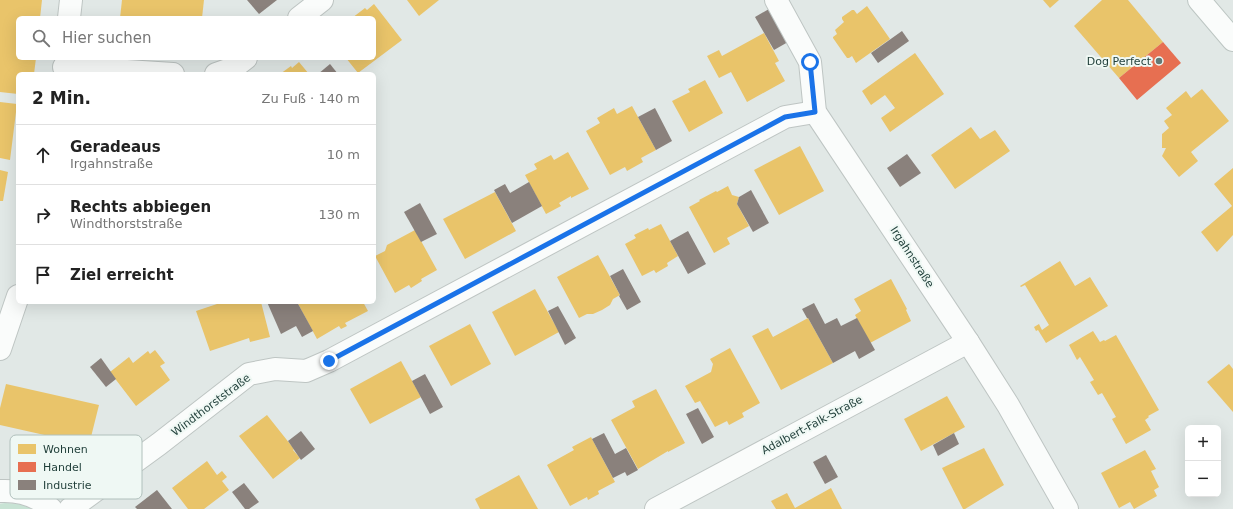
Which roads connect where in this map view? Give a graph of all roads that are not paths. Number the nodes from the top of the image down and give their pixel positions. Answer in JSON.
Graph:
{"nodes":[{"id":1,"x":71,"y":0,"type":"edge"},
{"id":2,"x":322,"y":0,"type":"edge"},
{"id":3,"x":776,"y":0,"type":"edge"},
{"id":4,"x":1199,"y":0,"type":"edge"},
{"id":5,"x":69,"y":16,"type":"edge"},
{"id":6,"x":302,"y":16,"type":"edge"},
{"id":7,"x":1233,"y":40,"type":"edge"},
{"id":8,"x":243,"y":60,"type":"edge"},
{"id":9,"x":64,"y":66,"type":"edge"},
{"id":10,"x":146,"y":72,"type":"edge"},
{"id":11,"x":222,"y":72,"type":"edge"},
{"id":12,"x":815,"y":112,"type":"junction"},
{"id":13,"x":16,"y":302,"type":"edge"},
{"id":14,"x":968,"y":342,"type":"junction"},
{"id":15,"x":0,"y":349,"type":"edge"},
{"id":16,"x":142,"y":456,"type":"edge"},
{"id":17,"x":10,"y":490,"type":"edge"},
{"id":18,"x":0,"y":491,"type":"edge"},
{"id":19,"x":39,"y":499,"type":"edge"},
{"id":20,"x":84,"y":499,"type":"edge"},
{"id":21,"x":51,"y":509,"type":"edge"},
{"id":22,"x":70,"y":509,"type":"edge"},
{"id":23,"x":656,"y":509,"type":"edge"},
{"id":24,"x":1067,"y":509,"type":"edge"}],
"edges":[{"from":1,"to":5,"type":"street"},
{"from":2,"to":6,"type":"street"},
{"from":3,"to":12,"type":"street","name":"Irgahnstraße"},
{"from":4,"to":7,"type":"street"},
{"from":8,"to":11,"type":"street"},
{"from":9,"to":10,"type":"street"},
{"from":12,"to":14,"type":"street","name":"Irgahnstraße"},
{"from":12,"to":16,"type":"street","name":"Windthorststraße"},
{"from":13,"to":15,"type":"street"},
{"from":14,"to":23,"type":"street","name":"Adalbert-Falk-Straße"},
{"from":14,"to":24,"type":"street","name":"Irgahnstraße"},
{"from":17,"to":18,"type":"street"},
{"from":19,"to":21,"type":"street"},
{"from":20,"to":22,"type":"street","name":"Windthorststraße"}]}
